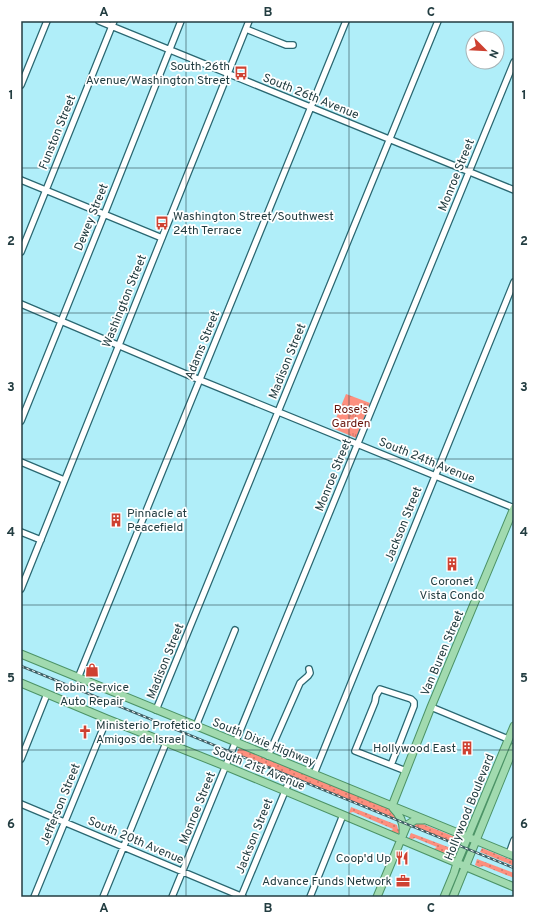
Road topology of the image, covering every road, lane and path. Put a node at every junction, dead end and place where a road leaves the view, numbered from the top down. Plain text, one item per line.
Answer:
1 (47, 21) edge
2 (100, 21) edge
3 (181, 21) edge
4 (249, 21) edge
5 (346, 21) edge
6 (438, 21) edge
7 (113, 23) edge
8 (246, 29) junction
9 (293, 45) dead end
10 (169, 49) junction
11 (514, 62) edge
12 (228, 74) junction
13 (21, 86) edge
14 (311, 108) junction
15 (390, 140) junction
16 (469, 172) junction
17 (21, 180) edge
18 (46, 190) junction
19 (514, 190) edge
20 (104, 215) junction
21 (162, 238) junction
22 (21, 252) edge
23 (514, 282) edge
24 (21, 304) edge
25 (61, 321) junction
26 (118, 346) junction
27 (200, 380) junction
28 (278, 412) junction
29 (21, 422) edge
30 (358, 444) junction
31 (21, 462) edge
32 (435, 475) junction
33 (64, 480) junction
34 (514, 508) edge
35 (21, 532) edge
36 (40, 540) junction
37 (21, 589) edge
38 (235, 630) dead end
39 (21, 654) edge
40 (309, 669) dead end
41 (78, 678) junction
42 (21, 683) edge
43 (47, 694) junction
44 (432, 707) junction
45 (156, 710) junction
46 (107, 720) junction
47 (196, 726) junction
48 (514, 726) edge
49 (508, 739) junction
50 (236, 742) junction
51 (166, 743) junction
52 (514, 747) edge
53 (268, 756) junction
54 (21, 759) edge
55 (390, 765) junction
56 (226, 766) junction
57 (406, 771) junction
58 (314, 774) junction
59 (286, 787) junction
60 (485, 797) junction
61 (493, 798) junction
62 (21, 804) edge
63 (392, 806) junction
64 (343, 815) junction
65 (427, 821) junction
66 (65, 822) junction
67 (402, 836) junction
68 (472, 839) junction
69 (514, 840) edge
70 (123, 847) junction
71 (511, 855) edge
72 (457, 863) junction
73 (466, 867) junction
74 (182, 872) junction
75 (514, 887) edge
76 (34, 897) edge
77 (103, 897) edge
78 (172, 897) edge
79 (242, 897) edge
80 (310, 897) edge
81 (377, 897) edge
82 (444, 897) edge
83 (453, 897) edge

1 - 13 street
2 - 7 street, South 26th Avenue
3 - 10 street, Dewey Street
4 - 8 street, Washington Street
5 - 14 street, Adams Street
6 - 15 street, Madison Street
7 - 10 street, South 26th Avenue
7 - 18 street, Funston Street
8 - 9 street
8 - 12 street, Washington Street
10 - 12 street, South 26th Avenue
10 - 20 street, Dewey Street
11 - 16 street, Monroe Street
12 - 14 street, South 26th Avenue
12 - 21 street, Washington Street
14 - 15 street, South 26th Avenue
14 - 27 street, Adams Street
15 - 16 street, South 26th Avenue
15 - 28 street, Madison Street
16 - 19 street, South 26th Avenue
16 - 30 street, Monroe Street
17 - 18 street
18 - 20 street
18 - 22 street, Funston Street
20 - 21 street
20 - 25 street, Dewey Street
21 - 26 street, Washington Street
23 - 32 street, Jackson Street
24 - 25 street, South 24th Avenue
25 - 26 street, South 24th Avenue
25 - 29 street, Dewey Street
26 - 27 street, South 24th Avenue
26 - 33 street, Washington Street
27 - 28 street, South 24th Avenue
27 - 41 street, Adams Street
28 - 30 street, South 24th Avenue
28 - 45 street, Madison Street
30 - 32 street, South 24th Avenue
30 - 50 street, Monroe Street
31 - 33 street
32 - 34 street, South 24th Avenue
32 - 58 street, Jackson Street
33 - 36 street, Washington Street
34 - 44 main road, Van Buren Street
35 - 36 street
36 - 37 street, Washington Street
38 - 47 street
39 - 41 main road, South Dixie Highway
40 - 53 street
41 - 45 main road, South Dixie Highway
42 - 43 main road, South 21st Avenue
43 - 46 main road, South 21st Avenue
43 - 54 street
44 - 49 street
44 - 57 main road, Van Buren Street
45 - 47 main road, South Dixie Highway
46 - 51 main road, South 21st Avenue
46 - 66 street, Jefferson Street
47 - 50 main road, South Dixie Highway
48 - 49 main road, Hollywood Boulevard
49 - 60 main road, Hollywood Boulevard
50 - 53 main road, South Dixie Highway
50 - 56 street, Monroe Street
51 - 56 main road, South 21st Avenue
51 - 70 street
52 - 61 main road, Hollywood Boulevard
53 - 58 main road, South Dixie Highway
55 - 55 street
55 - 57 street
56 - 59 main road, South 21st Avenue
56 - 74 street, Monroe Street
57 - 63 main road, Van Buren Street
58 - 63 main road, South Dixie Highway
59 - 64 main road, South 21st Avenue
59 - 79 street, Jackson Street
60 - 61 main road
60 - 68 main road, Hollywood Boulevard
61 - 68 main road, Hollywood Boulevard
62 - 66 street, South 20th Avenue
63 - 65 main road, South Dixie Highway
63 - 67 main road
64 - 67 main road, South 21st Avenue
64 - 80 street
65 - 67 main road
65 - 68 main road, South Dixie Highway
66 - 70 street, South 20th Avenue
66 - 76 street, Jefferson Street
67 - 72 main road, South 21st Avenue
67 - 81 main road
68 - 71 main road, South Dixie Highway
68 - 72 main road, Hollywood Boulevard
68 - 73 main road, Hollywood Boulevard
69 - 71 street
70 - 74 street, South 20th Avenue
70 - 77 street
72 - 73 main road, South 21st Avenue
72 - 82 main road, Hollywood Boulevard
73 - 75 main road, South 21st Avenue
73 - 83 main road, Hollywood Boulevard
74 - 78 street, Monroe Street
74 - 79 street, South 20th Avenue

